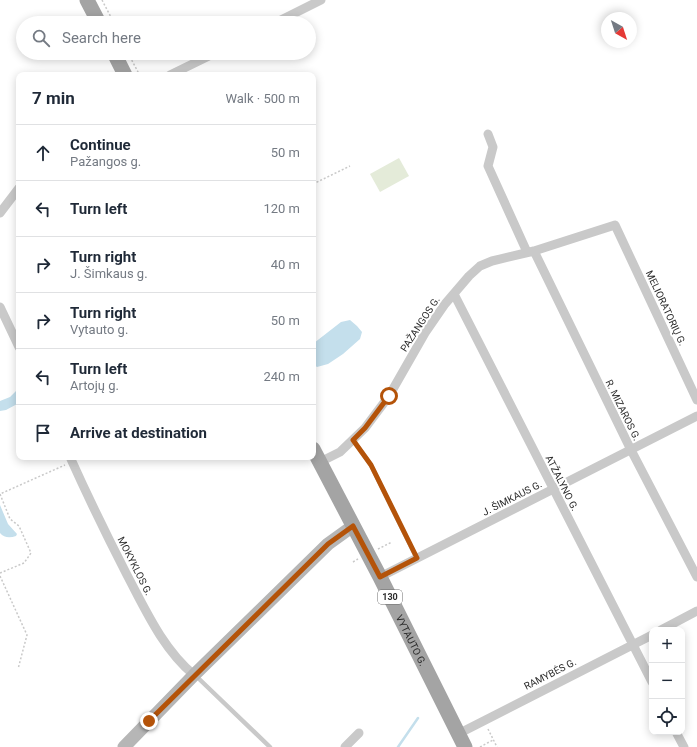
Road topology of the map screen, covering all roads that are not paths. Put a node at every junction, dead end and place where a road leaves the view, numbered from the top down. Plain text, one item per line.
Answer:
1 (87, 0) edge
2 (321, 0) edge
3 (95, 16) edge
4 (289, 16) edge
5 (118, 60) edge
6 (201, 60) edge
7 (124, 72) edge
8 (176, 72) edge
9 (488, 134) dead end
10 (16, 192) edge
11 (0, 213) edge
12 (615, 225) joint
13 (530, 252) junction
14 (454, 294) junction
15 (0, 307) edge
16 (16, 341) edge
17 (697, 400) edge
18 (697, 416) edge
19 (353, 440) junction
20 (631, 450) junction
21 (316, 455) edge
22 (71, 460) edge
23 (553, 490) junction
24 (353, 526) junction
25 (417, 558) junction
26 (380, 577) junction
27 (697, 577) edge
28 (697, 611) edge
29 (667, 627) edge
30 (649, 636) edge
31 (634, 644) junction
32 (194, 675) junction
33 (649, 676) edge
34 (359, 733) dead end
35 (678, 735) edge
36 (462, 740) edge
37 (124, 747) edge
38 (270, 747) edge
39 (345, 747) edge
40 (684, 747) edge

1 - 3 main road
2 - 4 street
5 - 7 main road
6 - 8 street
9 - 13 street, R. MIZAROS G.
10 - 11 street
12 - 13 street, PAŽANGOS G.
12 - 17 street, MELIORATORIŲ G.
13 - 14 street, PAŽANGOS G.
13 - 20 street, R. MIZAROS G.
14 - 19 street, PAŽANGOS G.
14 - 23 street, ATŽALYNO G.
15 - 16 street
18 - 20 street, J. ŠIMKAUS G.
19 - 21 street, PAŽANGOS G.
19 - 25 lane
20 - 23 street, J. ŠIMKAUS G.
20 - 27 street, R. MIZAROS G.
21 - 24 main road, VYTAUTO G. / 130
22 - 32 street, MOKYKLOS G.
23 - 25 street, J. ŠIMKAUS G.
23 - 31 street, ATŽALYNO G.
24 - 26 main road, VYTAUTO G. / 130
24 - 32 main road
25 - 26 street, J. ŠIMKAUS G.
26 - 36 main road, VYTAUTO G. / 130
28 - 29 street
30 - 31 street, RAMYBĖS G.
31 - 33 street, ATŽALYNO G.
31 - 36 street, RAMYBĖS G.
32 - 37 main road
32 - 38 lane
34 - 39 street
35 - 40 street

